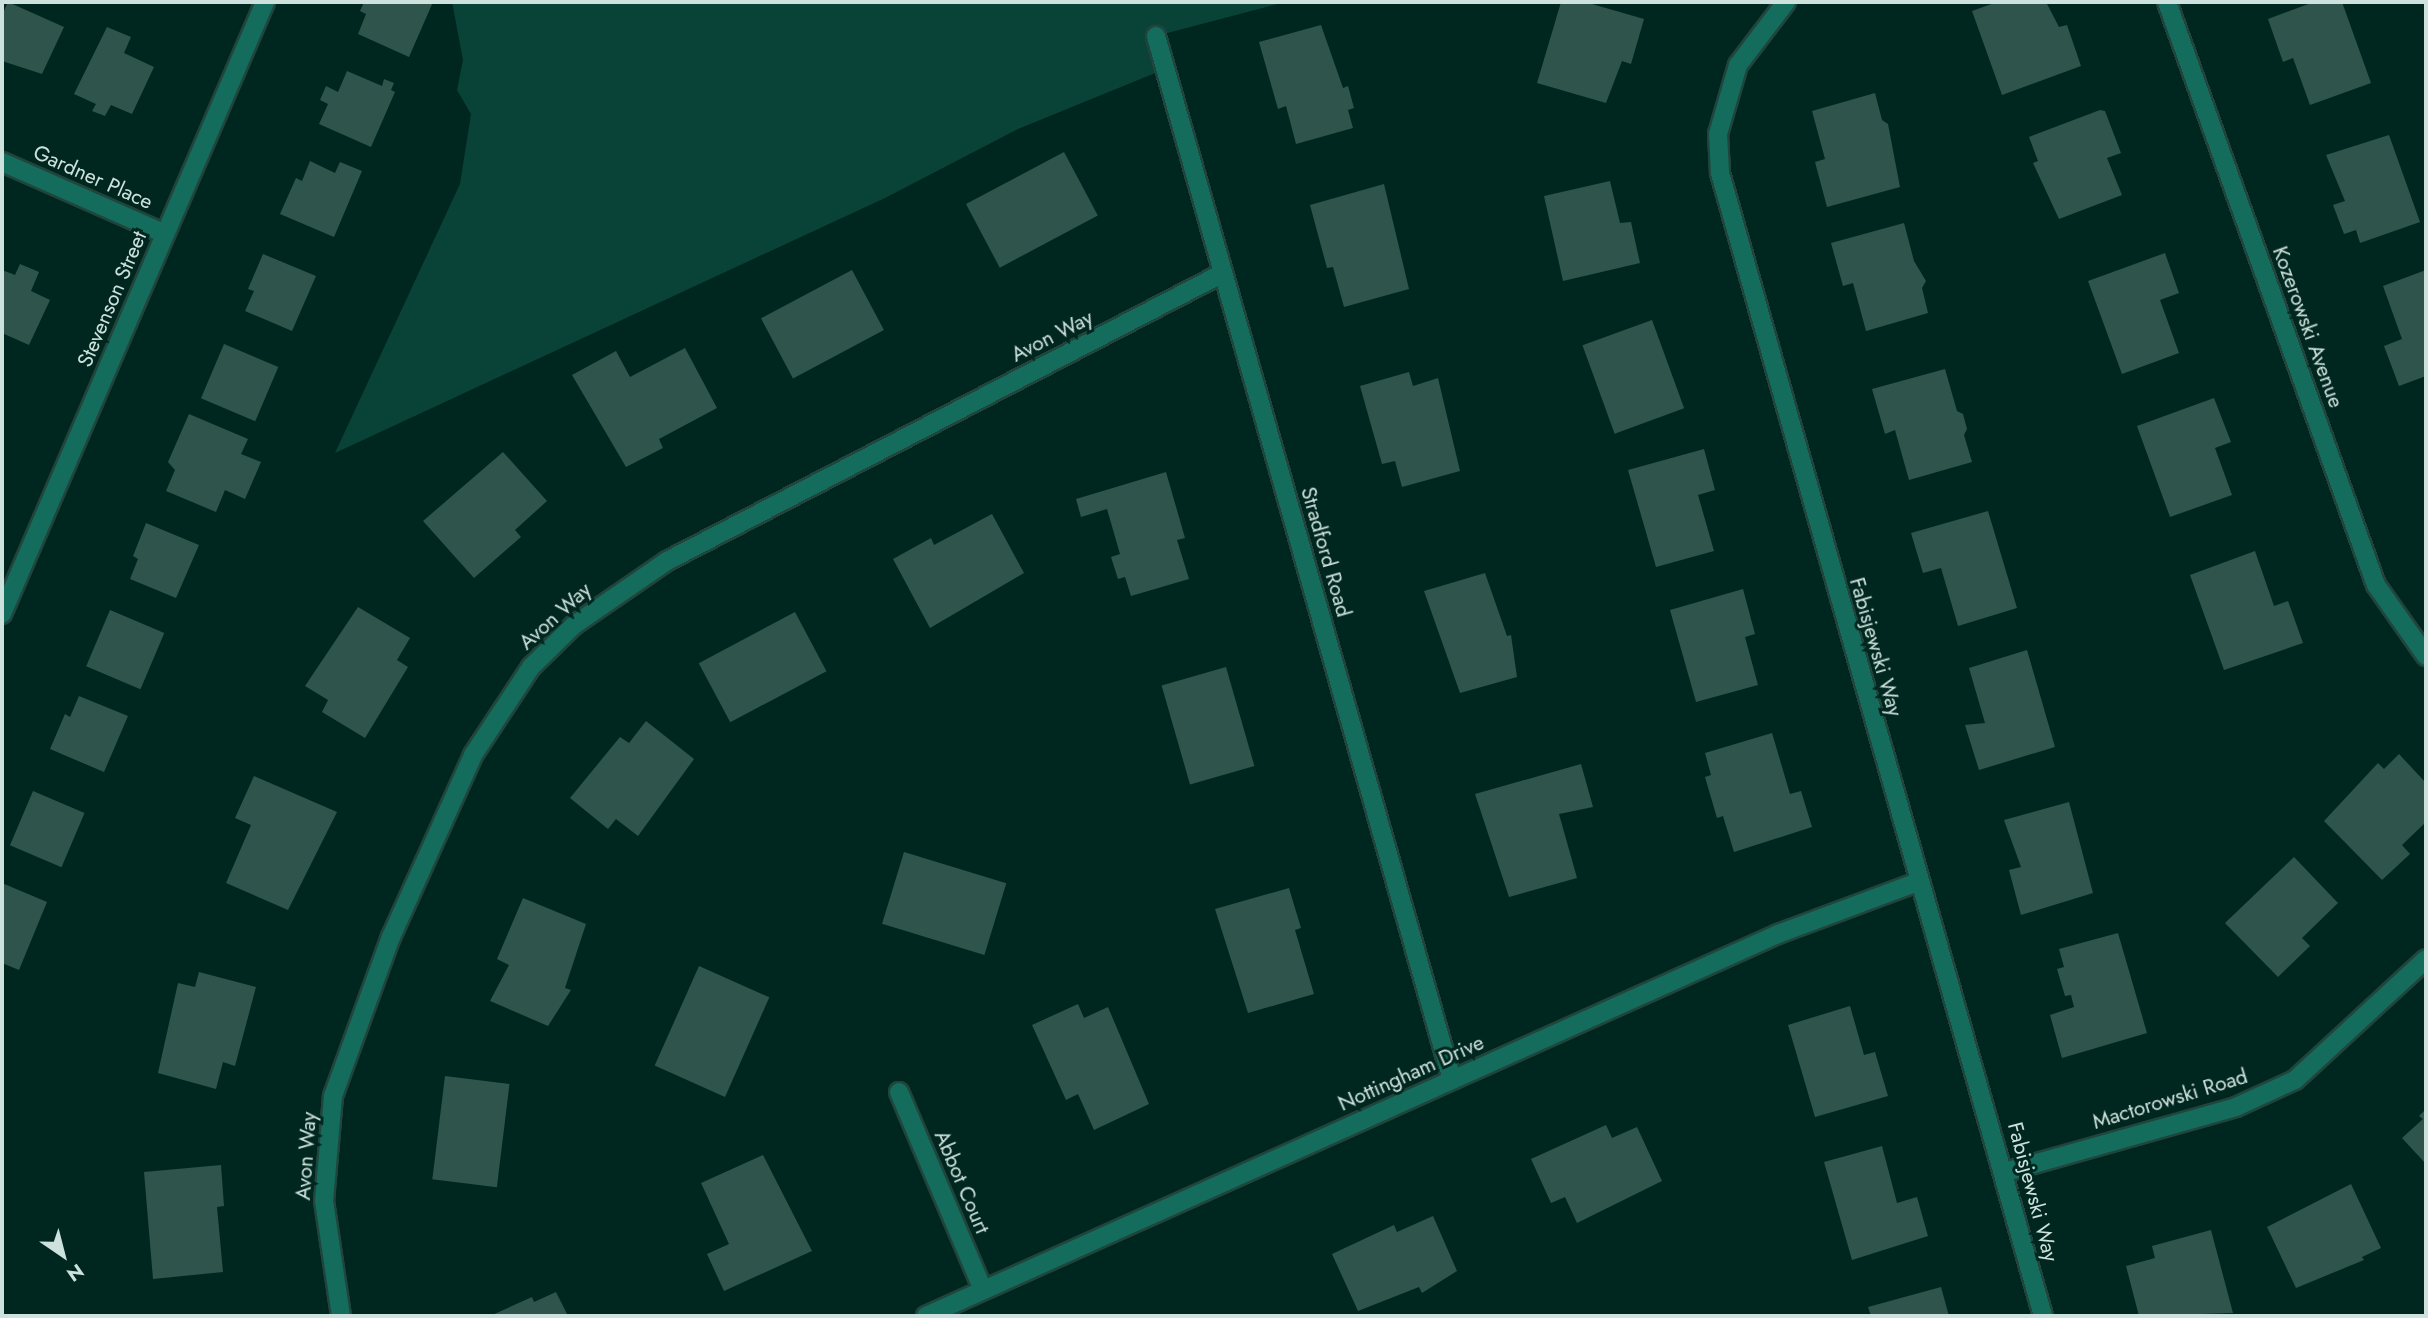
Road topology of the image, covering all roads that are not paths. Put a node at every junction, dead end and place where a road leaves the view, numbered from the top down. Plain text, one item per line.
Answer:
1 (265, 2) edge
2 (1786, 2) edge
3 (2167, 2) edge
4 (1156, 36) dead end
5 (2, 162) edge
6 (165, 234) junction
7 (1223, 272) junction
8 (2, 614) edge
9 (2426, 656) edge
10 (1918, 882) junction
11 (2426, 959) edge
12 (1452, 1080) junction
13 (899, 1092) dead end
14 (2005, 1172) junction
15 (983, 1290) junction
16 (341, 1316) edge
17 (926, 1316) edge
18 (2043, 1316) edge

1 - 6 street, Stevenson Street
2 - 10 street, Fabisjewski Way
3 - 9 street, Kozerowski Avenue
4 - 7 street, Stradford Road
5 - 6 street, Gardner Place
6 - 8 street, Stevenson Street
7 - 12 street, Stradford Road
7 - 16 street, Avon Way
10 - 12 street, Nottingham Drive
10 - 14 street, Fabisjewski Way
11 - 14 street, Mactorowski Road
12 - 15 street, Nottingham Drive
13 - 15 street, Abbot Court
14 - 18 street, Fabisjewski Way
15 - 17 street, Nottingham Drive

